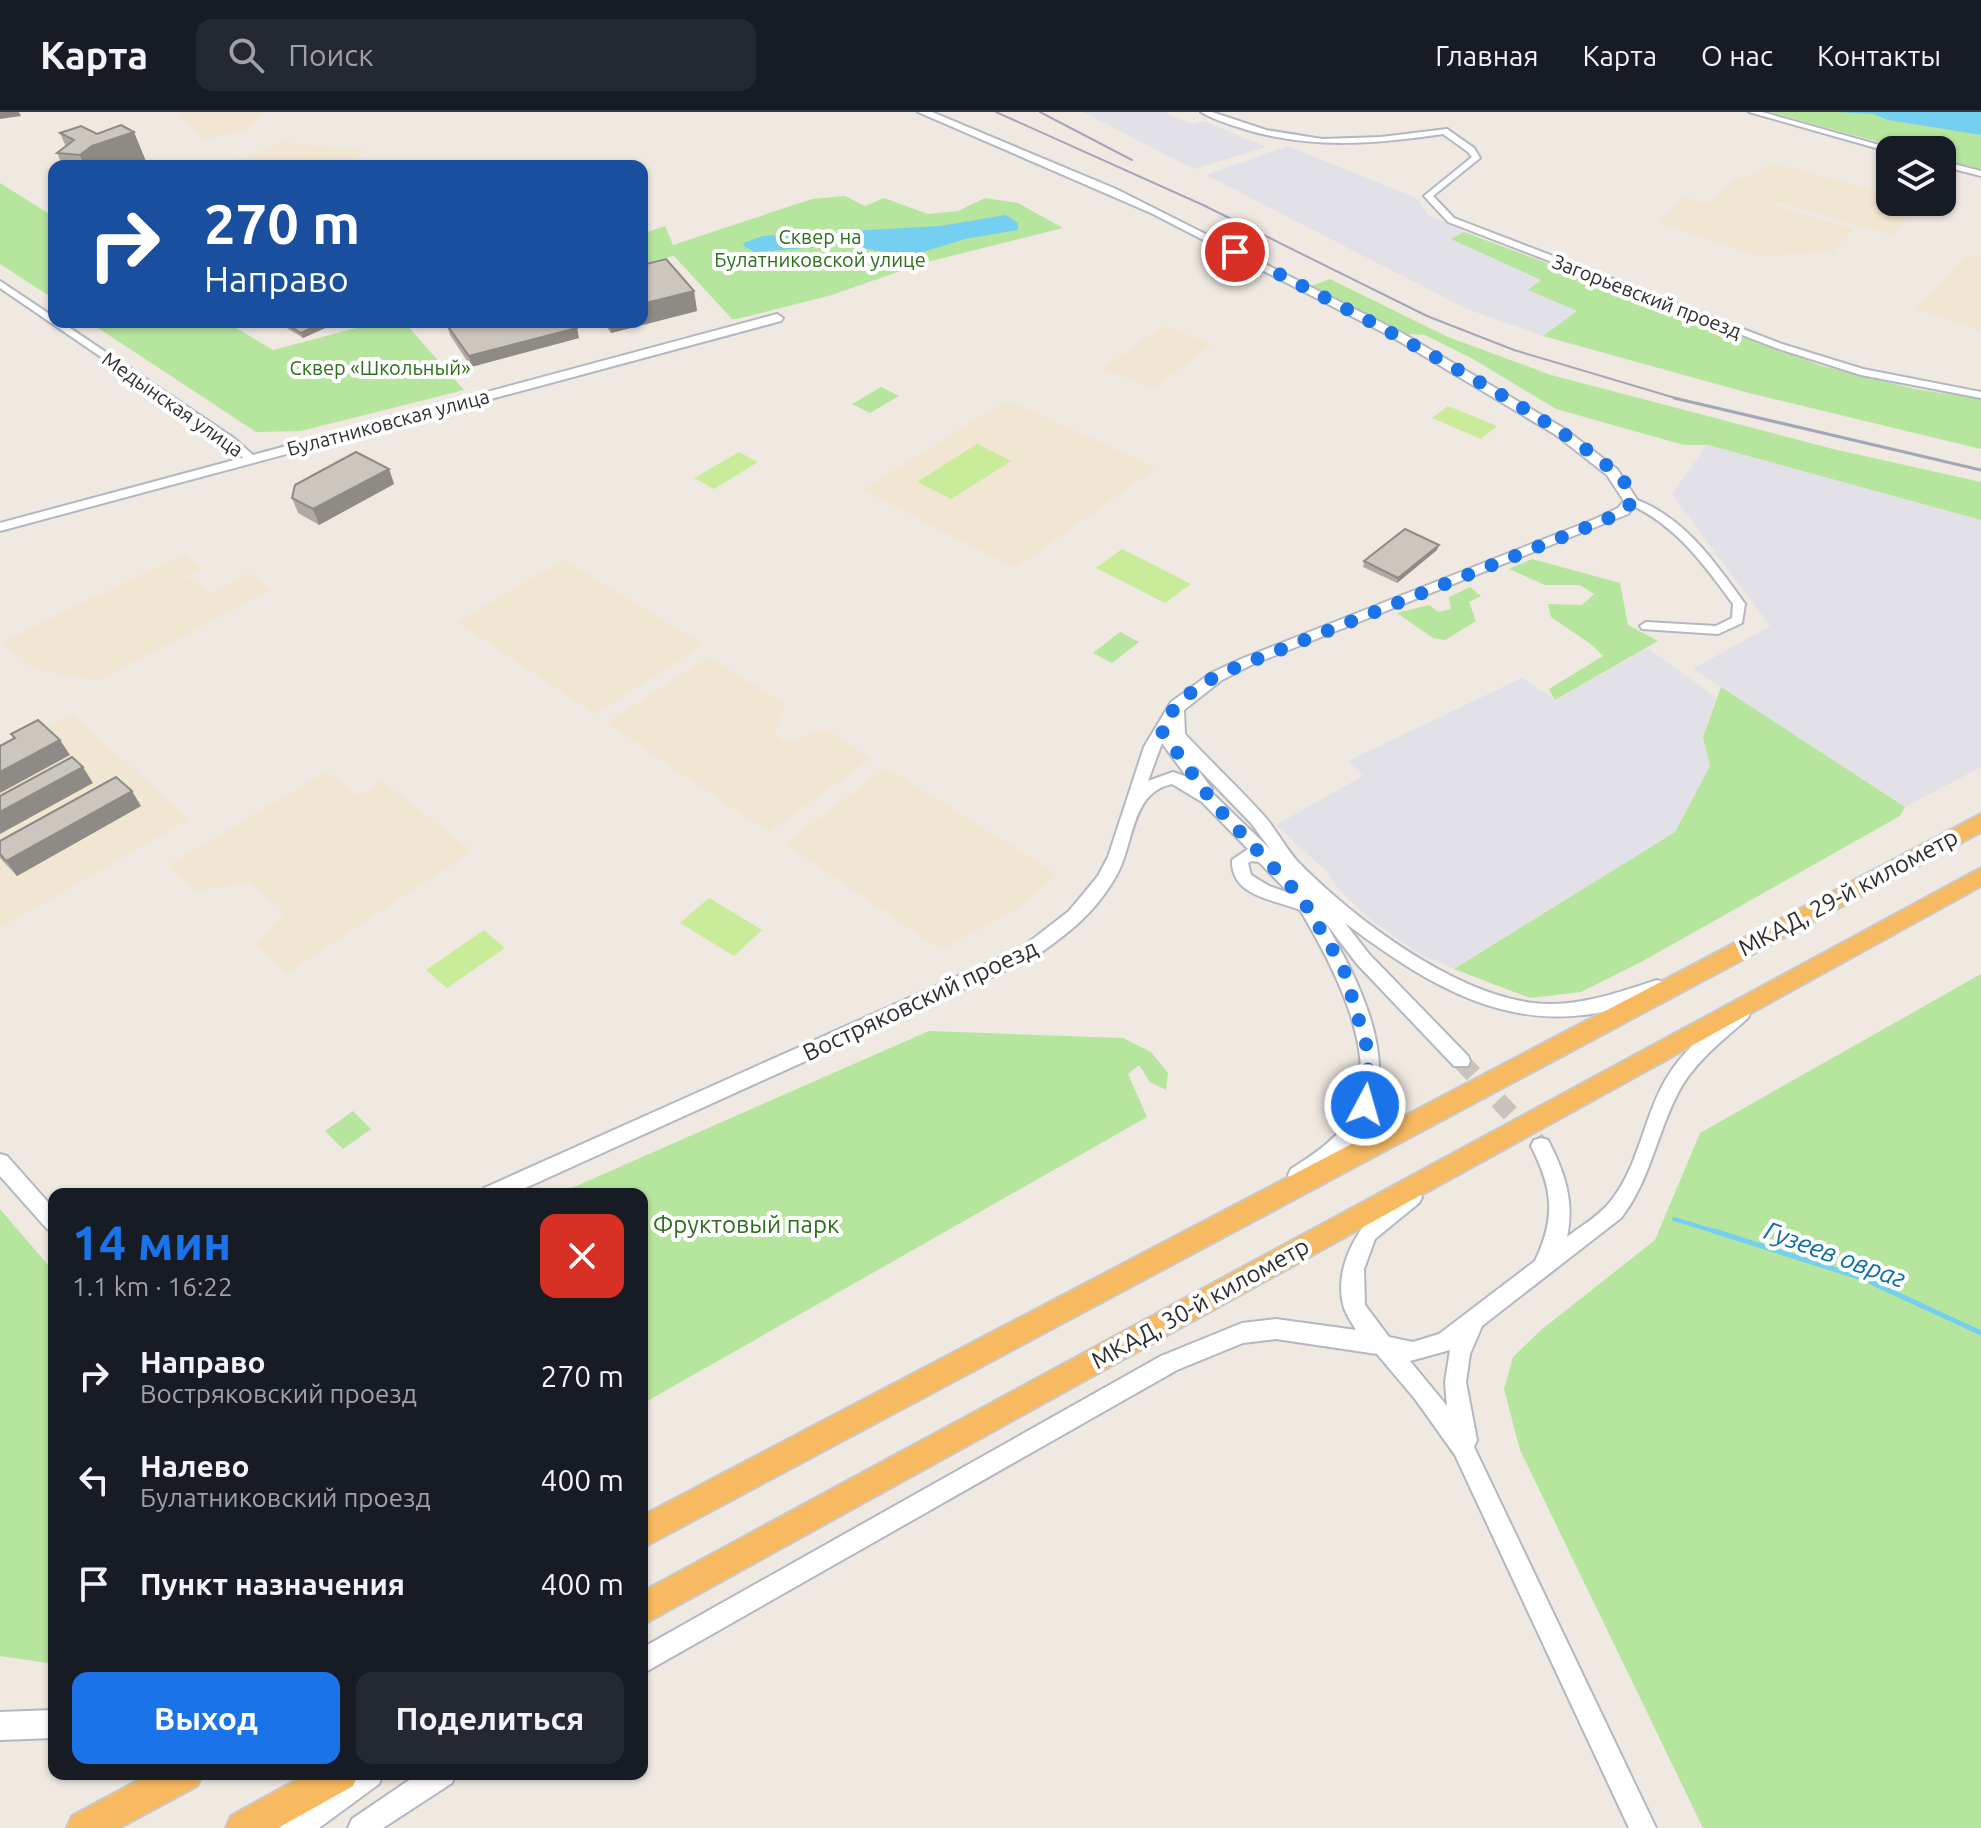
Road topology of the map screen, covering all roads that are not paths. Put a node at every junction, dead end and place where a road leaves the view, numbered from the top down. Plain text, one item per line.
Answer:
1 (923, 112) edge
2 (1205, 112) edge
3 (1753, 112) edge
4 (1876, 145) edge
5 (1956, 167) edge
6 (1981, 174) edge
7 (0, 284) edge
8 (48, 317) edge
9 (777, 318) dead end
10 (64, 328) edge
11 (1981, 395) edge
12 (251, 459) junction
13 (1627, 506) junction
14 (0, 527) edge
15 (1646, 626) dead end
16 (1176, 706) junction
17 (1161, 738) junction
18 (1198, 759) junction
19 (1132, 804) junction
20 (1214, 804) junction
21 (1981, 822) edge
22 (1262, 854) junction
23 (1284, 858) junction
24 (1300, 875) junction
25 (1981, 876) edge
26 (1304, 903) junction
27 (1351, 944) junction
28 (1715, 962) junction
29 (1758, 998) junction
30 (1461, 1061) tunnel mouth
31 (1501, 1138) junction
32 (1541, 1146) tunnel mouth
33 (0, 1162) edge
34 (504, 1188) edge
35 (48, 1216) edge
36 (1225, 1223) junction
37 (1525, 1282) junction
38 (1482, 1316) junction
39 (1383, 1346) junction
40 (1484, 1488) junction
41 (648, 1530) edge
42 (648, 1606) edge
43 (648, 1659) edge
44 (48, 1724) edge
45 (0, 1726) edge
46 (174, 1780) edge
47 (330, 1780) edge
48 (361, 1780) edge
49 (433, 1780) edge
50 (84, 1828) edge
51 (243, 1828) edge
52 (295, 1828) edge
53 (361, 1828) edge
54 (1643, 1828) edge

1 - 13 street
2 - 11 street, Загорьевский проезд
3 - 4 street
5 - 6 street
7 - 8 street, Медынская улица
9 - 12 street, Булатниковская улица
10 - 12 street, Медынская улица
12 - 14 street, Булатниковская улица
13 - 15 street
13 - 16 street, Востряковский проезд
16 - 17 street, Востряковский проезд
16 - 18 street
17 - 18 street
17 - 19 street, Востряковский проезд
17 - 20 street
18 - 23 street
19 - 20 street
19 - 34 street, Востряковский проезд
20 - 22 street
21 - 28 highway, МКАД, 29-й километр
22 - 23 street
22 - 26 street
22 - 26 street
23 - 24 street
24 - 27 street
24 - 28 street
25 - 29 highway, МКАД, 29-й километр
26 - 27 street
26 - 36 street
27 - 30 street
28 - 36 highway
29 - 31 highway, МКАД, 30-й километр
29 - 37 street
31 - 39 street
31 - 42 highway, МКАД, 30-й километр
32 - 37 street
33 - 35 street
36 - 41 highway
37 - 38 street
38 - 39 street
38 - 40 street
39 - 40 street
39 - 43 street
40 - 54 street
44 - 45 main road
46 - 50 highway
47 - 51 highway
48 - 52 main road
49 - 53 street

